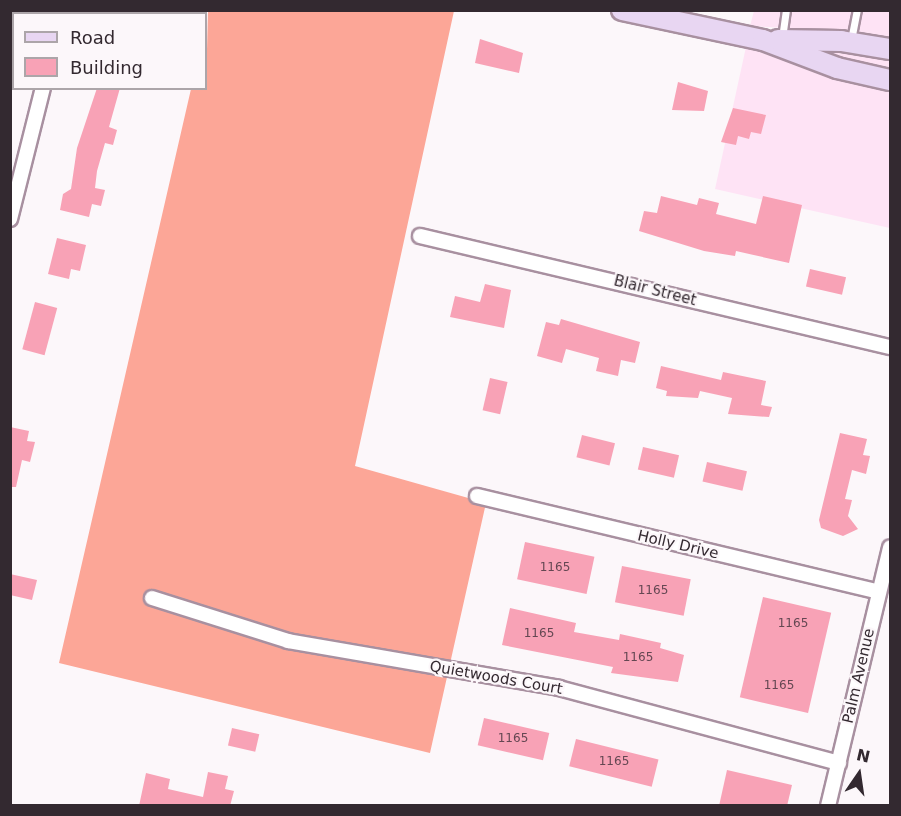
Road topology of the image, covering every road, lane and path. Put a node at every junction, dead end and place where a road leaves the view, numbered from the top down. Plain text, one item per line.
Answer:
1 (622, 10) edge
2 (786, 10) edge
3 (857, 10) edge
4 (772, 40) junction
5 (850, 42) junction
6 (891, 49) edge
7 (891, 81) edge
8 (42, 90) edge
9 (10, 219) edge
10 (420, 236) dead end
11 (891, 347) edge
12 (477, 496) dead end
13 (891, 547) edge
14 (879, 592) junction
15 (152, 598) dead end
16 (839, 763) junction
17 (828, 806) edge

1 - 4 main road
2 - 4 lane
3 - 5 lane
4 - 5 main road
4 - 7 main road
5 - 6 main road
8 - 9 street
10 - 11 street, Blair Street
12 - 14 street, Holly Drive
13 - 14 street, Palm Avenue
14 - 16 street, Palm Avenue
15 - 16 street, Quietwoods Court
16 - 17 street, Palm Avenue

